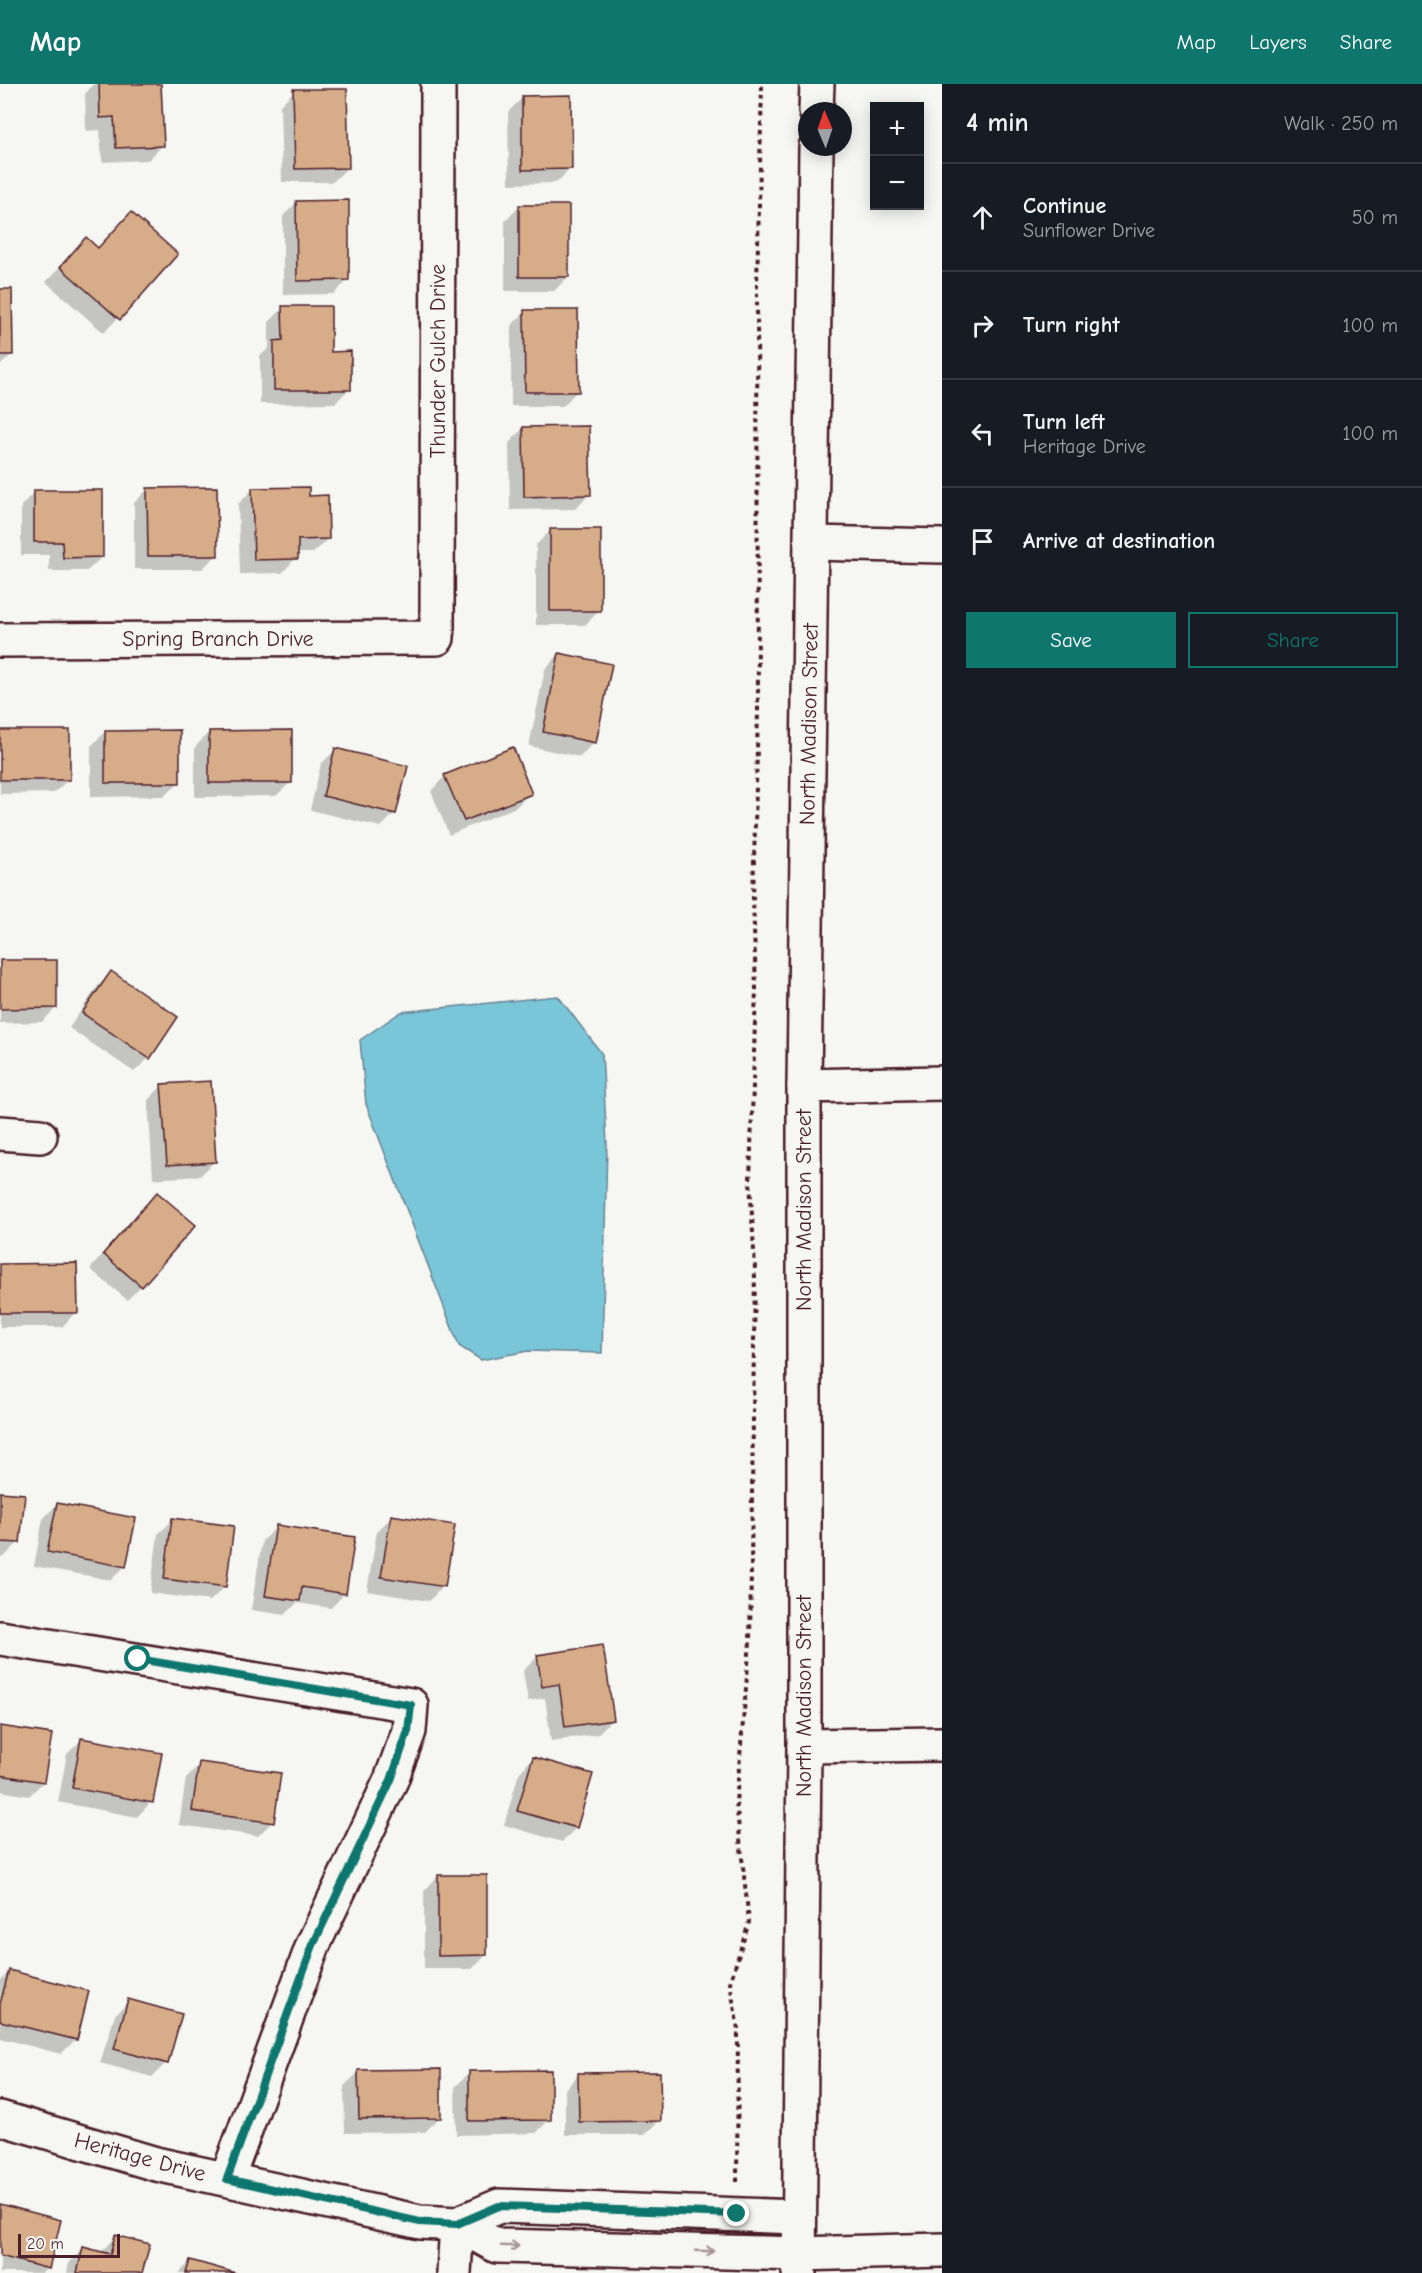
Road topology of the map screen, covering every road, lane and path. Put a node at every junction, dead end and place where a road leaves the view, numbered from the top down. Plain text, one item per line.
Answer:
1 (438, 84) edge
2 (762, 84) edge
3 (817, 84) edge
4 (816, 102) edge
5 (816, 156) edge
6 (811, 543) junction
7 (942, 546) edge
8 (436, 638) joint
9 (0, 640) edge
10 (942, 1083) edge
11 (804, 1086) junction
12 (0, 1133) edge
13 (40, 1136) dead end
14 (0, 1638) edge
15 (942, 1744) edge
16 (804, 1746) junction
17 (0, 2118) edge
18 (227, 2179) junction
19 (737, 2214) junction
20 (799, 2217) junction
21 (457, 2224) junction
22 (942, 2250) edge
23 (799, 2263) edge
24 (454, 2273) edge

1 - 8 street, Thunder Gulch Drive
2 - 19 path
3 - 4 street
5 - 6 street, North Madison Street
6 - 7 street
6 - 11 street, North Madison Street
8 - 9 street, Spring Branch Drive
10 - 11 street
11 - 16 street, North Madison Street
12 - 13 street
14 - 18 street
15 - 16 street
16 - 20 street, North Madison Street
17 - 18 street, Heritage Drive
18 - 21 street, Heritage Drive
19 - 20 street, Heritage Drive
19 - 21 street, Heritage Drive
20 - 23 street, North Madison Street
21 -> 23 street, Heritage Drive
21 - 24 street
22 - 23 street, Heritage Drive

